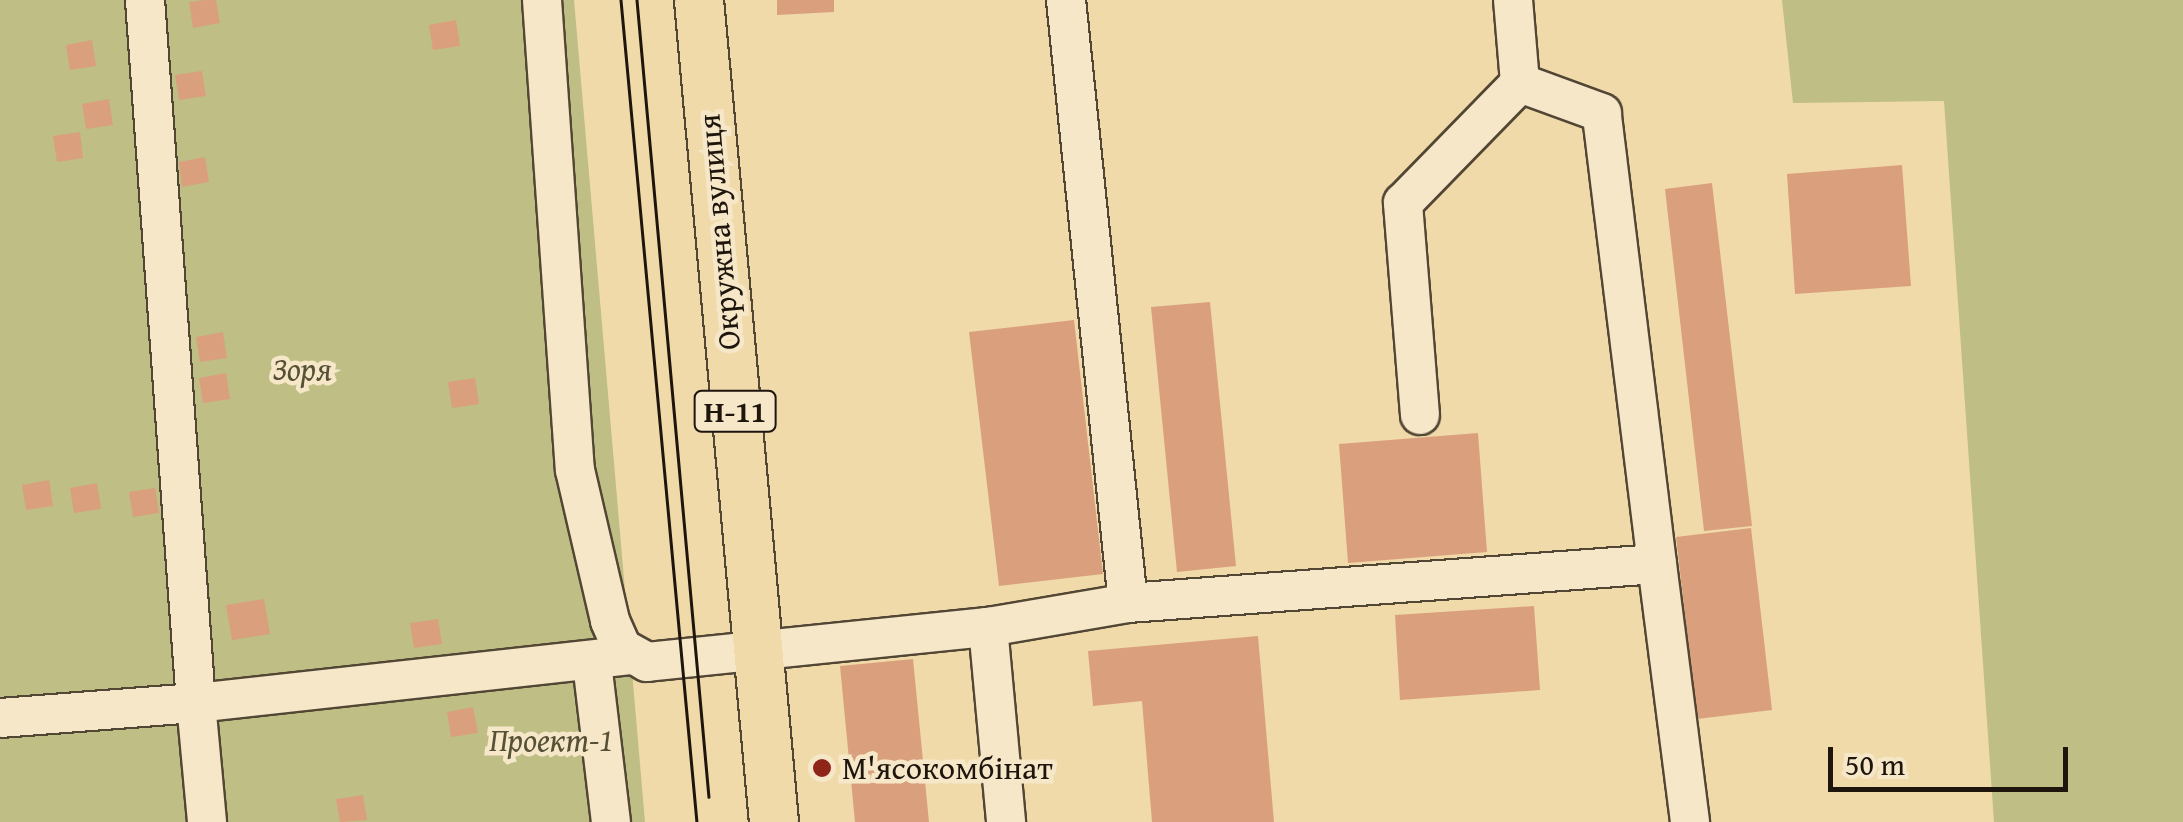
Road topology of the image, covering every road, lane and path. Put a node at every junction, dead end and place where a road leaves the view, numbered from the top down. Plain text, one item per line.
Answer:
1 (145, 0) edge
2 (542, 0) edge
3 (699, 0) edge
4 (1066, 0) edge
5 (1513, 0) edge
6 (1520, 83) junction
7 (1420, 415) dead end
8 (1658, 564) junction
9 (1128, 603) junction
10 (988, 627) junction
11 (756, 653) junction
12 (610, 659) junction
13 (196, 703) junction
14 (0, 718) edge
15 (207, 822) edge
16 (610, 822) edge
17 (774, 822) edge
18 (1006, 822) edge
19 (1690, 822) edge

1 - 13 street
2 - 12 street
3 - 11 main road, Окружна вулиця / Н-11
4 - 9 street
5 - 6 street
6 - 7 street
6 - 8 street
8 - 9 street
8 - 19 street
9 - 10 street
10 - 11 street
10 - 18 street
11 - 12 street
11 - 17 main road, Окружна вулиця / Н-11
12 - 13 street
12 - 16 street
13 - 14 street
13 - 15 street

